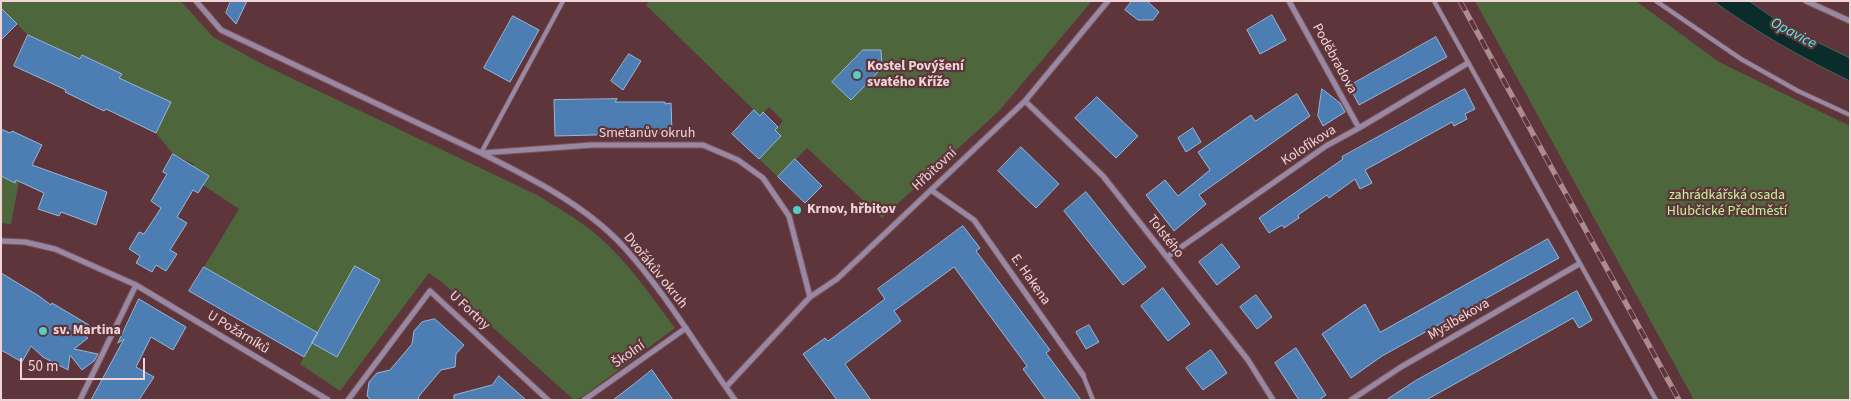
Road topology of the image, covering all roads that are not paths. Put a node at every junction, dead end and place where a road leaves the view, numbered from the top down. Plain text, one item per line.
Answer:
1 (196, 1) edge
2 (563, 1) edge
3 (1108, 1) edge
4 (1289, 1) edge
5 (1434, 1) edge
6 (1656, 1) edge
7 (1806, 1) edge
8 (1850, 21) edge
9 (1468, 62) junction
10 (1025, 101) junction
11 (1850, 115) edge
12 (1359, 128) junction
13 (481, 153) junction
14 (931, 190) junction
15 (1, 241) edge
16 (1167, 257) junction
17 (1579, 264) junction
18 (136, 285) junction
19 (810, 297) junction
20 (686, 328) junction
21 (1083, 376) joint
22 (726, 387) junction
23 (80, 400) edge
24 (328, 400) edge
25 (348, 400) edge
26 (548, 400) edge
27 (584, 400) edge
28 (735, 400) edge
29 (1093, 400) edge
30 (1273, 400) edge
31 (1351, 400) edge
32 (1656, 400) edge

1 - 13 street, Smetanův okruh
2 - 13 lane
3 - 10 street, Hřbitovní
4 - 12 street, Poděbradova
5 - 9 lane
6 - 11 lane
7 - 8 street
9 - 12 street, Kolofíkova
9 - 17 lane
10 - 14 street, Hřbitovní
10 - 16 street, Tolstého
12 - 16 street, Kolofíkova
13 - 19 street, Smetanův okruh
13 - 20 street, Dvořákův okruh
14 - 19 street, Hřbitovní
14 - 21 street, E. Hakena
15 - 18 street, U Požárníků
16 - 30 street, Tolstého
17 - 31 street, Myslbekova
17 - 32 lane
18 - 23 street
18 - 24 street, U Požárníků
19 - 22 street, Hřbitovní
20 - 22 street, Dvořákův okruh
20 - 27 street, Školní
21 - 29 lane, E. Hakena
22 - 28 street, Dvořákův okruh
25 - 26 street, U Fortny

